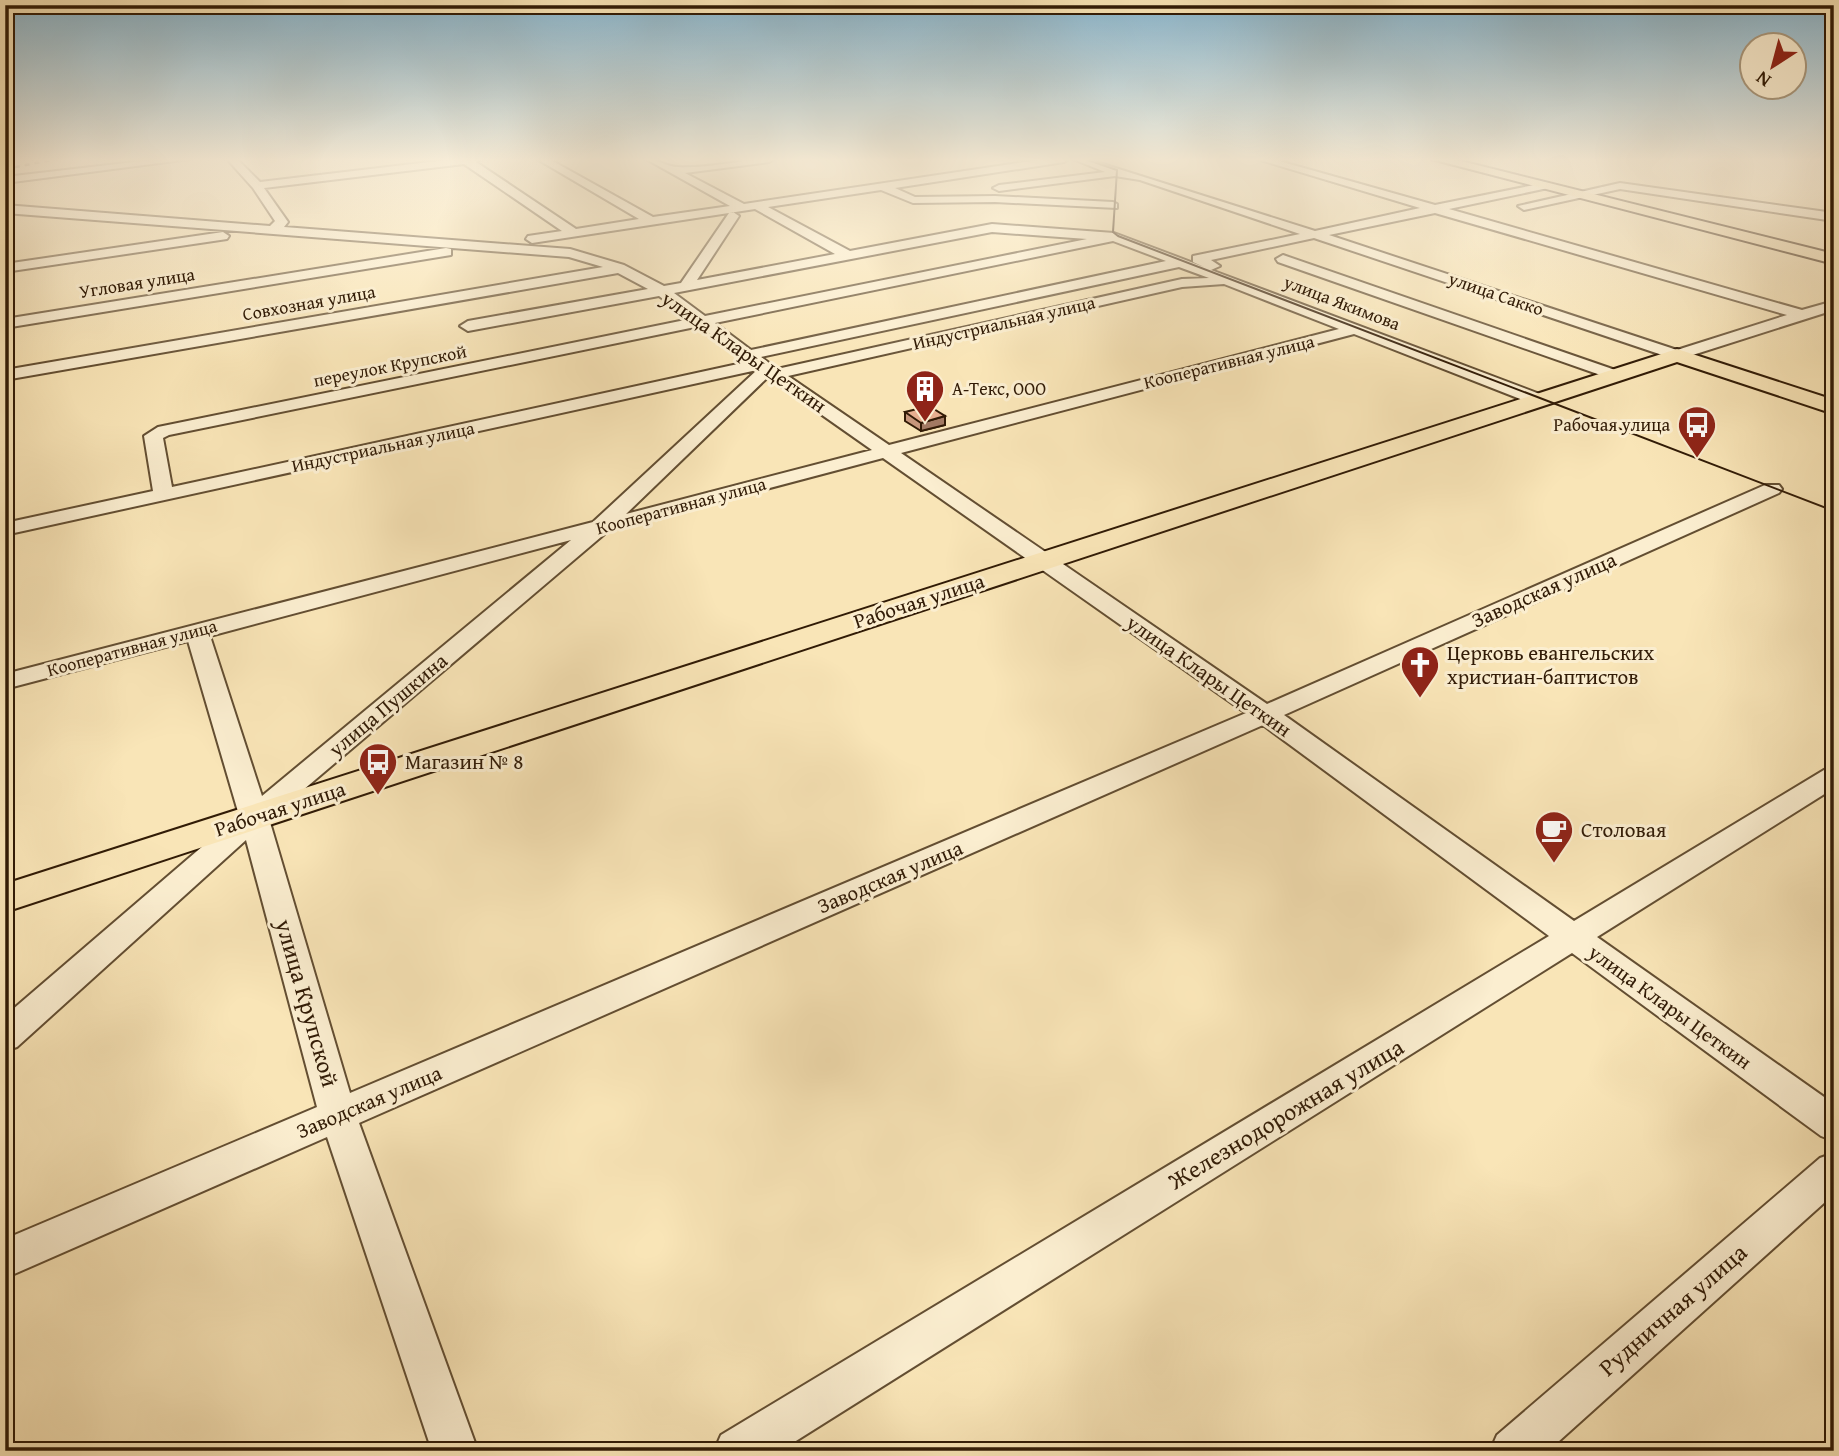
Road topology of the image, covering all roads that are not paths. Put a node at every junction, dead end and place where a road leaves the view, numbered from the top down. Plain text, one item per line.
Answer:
1 (245, 227) edge
2 (275, 227) edge
3 (565, 227) edge
4 (613, 227) edge
5 (727, 227) edge
6 (796, 227) edge
7 (985, 227) edge
8 (1110, 227) edge
9 (1296, 227) edge
10 (1353, 227) edge
11 (1497, 227) edge
12 (1707, 227) edge
13 (992, 228) junction
14 (272, 229) junction
15 (574, 233) junction
16 (1318, 234) junction
17 (1114, 237) junction
18 (1377, 240) dead end
19 (486, 246) junction
20 (1351, 246) junction
21 (847, 255) junction
22 (1834, 259) edge
23 (1182, 262) junction
24 (5, 268) edge
25 (619, 268) junction
26 (1229, 275) junction
27 (686, 286) junction
28 (661, 291) junction
29 (1834, 305) edge
30 (1802, 315) junction
31 (696, 321) junction
32 (1823, 321) dead end
33 (5, 324) edge
34 (468, 327) dead end
35 (1356, 329) junction
36 (1677, 355) junction
37 (763, 366) junction
38 (5, 375) edge
39 (1615, 375) junction
40 (1539, 400) junction
41 (1834, 407) edge
42 (883, 450) junction
43 (1772, 489) dead end
44 (164, 495) junction
45 (599, 528) junction
46 (5, 529) edge
47 (1044, 561) junction
48 (197, 631) junction
49 (5, 682) edge
50 (1265, 714) junction
51 (1834, 776) edge
52 (254, 817) junction
53 (5, 898) edge
54 (1575, 938) junction
55 (5, 1037) edge
56 (338, 1115) junction
57 (1834, 1125) edge
58 (1834, 1170) edge
59 (5, 1259) edge
60 (455, 1451) edge
61 (737, 1451) edge
62 (1513, 1451) edge

1 - 14 street
2 - 14 street
3 - 15 street
4 - 15 street, Угловая улица
5 - 27 street
6 - 21 street
7 - 13 street
8 - 17 street
9 - 16 street, улица Сакко
10 - 16 street
11 - 30 street
12 - 22 main road
13 - 17 street
13 - 21 street
14 - 19 street
14 - 24 street
15 - 19 street, Угловая улица
16 - 20 street, улица Сакко
16 - 26 street
17 - 23 street, улица Якимова
17 - 31 street
18 - 20 street
19 - 25 street, улица Клары Цеткин
19 - 33 street, Угловая улица
20 - 36 street, улица Сакко
20 - 39 street
21 - 27 street
23 - 26 street, улица Якимова
23 - 37 street, Индустриальная улица
25 - 28 street, улица Клары Цеткин
25 - 38 street, Совхозная улица
26 - 35 street, улица Якимова
26 - 37 street, Индустриальная улица
27 - 28 street
28 - 31 street, улица Клары Цеткин
28 - 34 street
29 - 30 street, Рабочая улица
30 - 32 street
30 - 36 street, Рабочая улица
31 - 37 street, улица Клары Цеткин
31 - 44 street, переулок Крупской
35 - 40 street, улица Якимова
35 - 42 street, Кооперативная улица
36 - 39 main road, Рабочая улица
36 - 41 main road, улица Сакко
37 - 42 street, улица Клары Цеткин
37 - 44 street, Индустриальная улица
37 - 45 street, улица Пушкина
39 - 40 main road, Рабочая улица
40 - 47 main road, Рабочая улица
42 - 45 street, Кооперативная улица
42 - 47 street, улица Клары Цеткин
43 - 50 street, Заводская улица
44 - 46 street, Индустриальная улица
45 - 48 street, Кооперативная улица
45 - 52 street, улица Пушкина
47 - 50 street, улица Клары Цеткин
47 - 52 main road, Рабочая улица
48 - 49 street, Кооперативная улица
48 - 52 street, улица Крупской
50 - 54 street, улица Клары Цеткин
50 - 56 street, Заводская улица
51 - 54 street, Железнодорожная улица
52 - 53 main road, Рабочая улица
52 - 55 street, улица Пушкина
52 - 56 street, улица Крупской
54 - 57 street, улица Клары Цеткин
54 - 61 street, Железнодорожная улица
56 - 59 street, Заводская улица
56 - 60 street, улица Крупской
58 - 62 street, Рудничная улица

